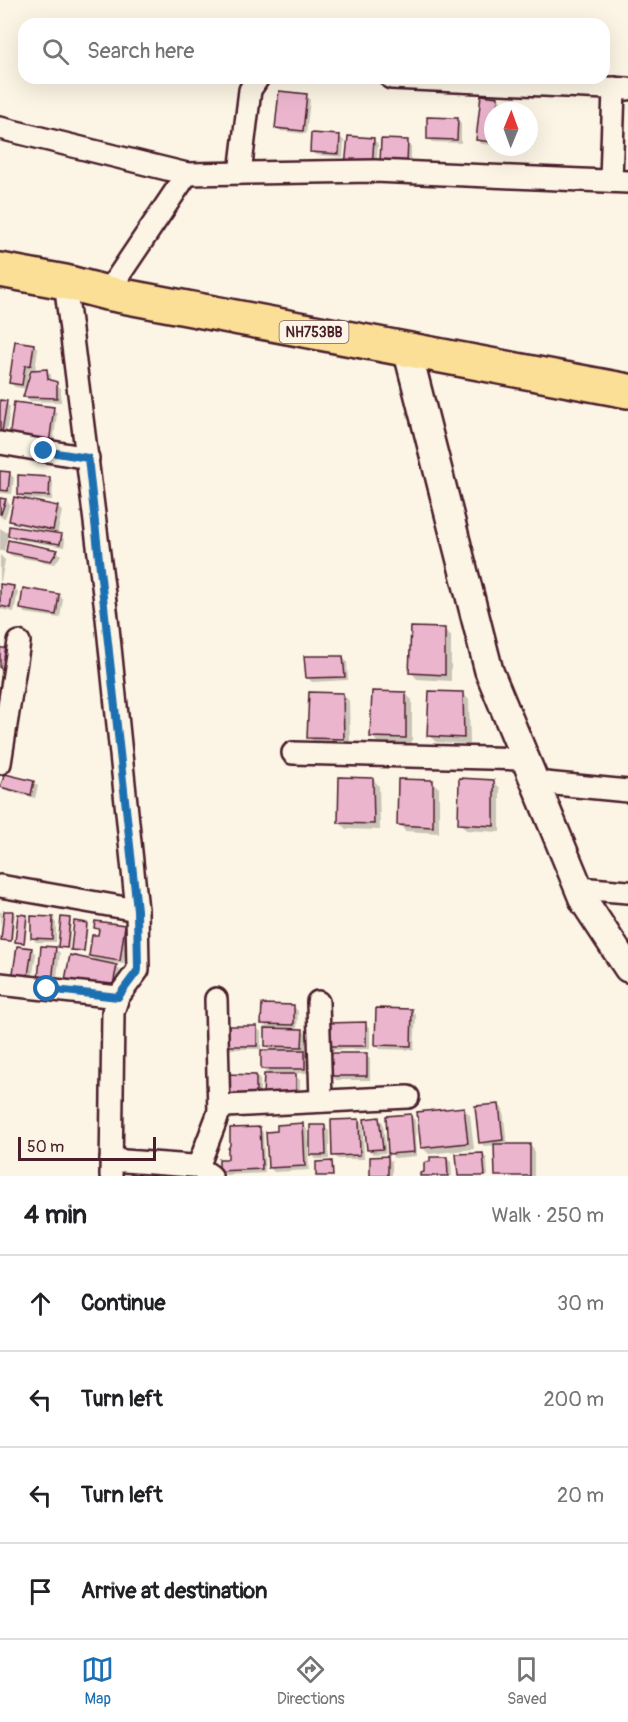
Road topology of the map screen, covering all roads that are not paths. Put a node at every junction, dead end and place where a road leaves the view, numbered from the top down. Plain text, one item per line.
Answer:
1 (254, 84) edge
2 (529, 84) edge
3 (621, 88) edge
4 (0, 128) edge
5 (240, 173) junction
6 (187, 174) junction
7 (619, 182) edge
8 (0, 270) edge
9 (65, 282) junction
10 (107, 293) junction
11 (407, 349) junction
12 (628, 391) edge
13 (0, 443) edge
14 (88, 458) junction
15 (19, 642) dead end
16 (293, 753) dead end
17 (0, 759) edge
18 (530, 771) junction
19 (628, 791) edge
20 (0, 886) edge
21 (578, 888) junction
22 (628, 892) edge
23 (137, 910) junction
24 (628, 968) edge
25 (0, 984) edge
26 (118, 997) junction
27 (216, 999) dead end
28 (318, 1002) dead end
29 (408, 1097) dead end
30 (321, 1101) junction
31 (219, 1112) junction
32 (111, 1168) edge
33 (199, 1171) edge

1 - 5 street
2 - 3 street
3 - 7 street
4 - 6 street
5 - 6 street
5 - 7 street
6 - 10 street
8 - 9 highway, NH753BB
9 - 10 highway, NH753BB
9 - 14 street
10 - 11 highway, NH753BB
11 - 12 highway, NH753BB
11 - 18 street
13 - 14 street
14 - 23 street
15 - 17 street
16 - 18 street
18 - 19 street
18 - 21 street
20 - 23 street
21 - 22 street
21 - 24 street
23 - 26 street
25 - 26 street
26 - 32 street
27 - 31 street
28 - 30 street
29 - 30 street
30 - 31 street
31 - 33 street
32 - 33 street

